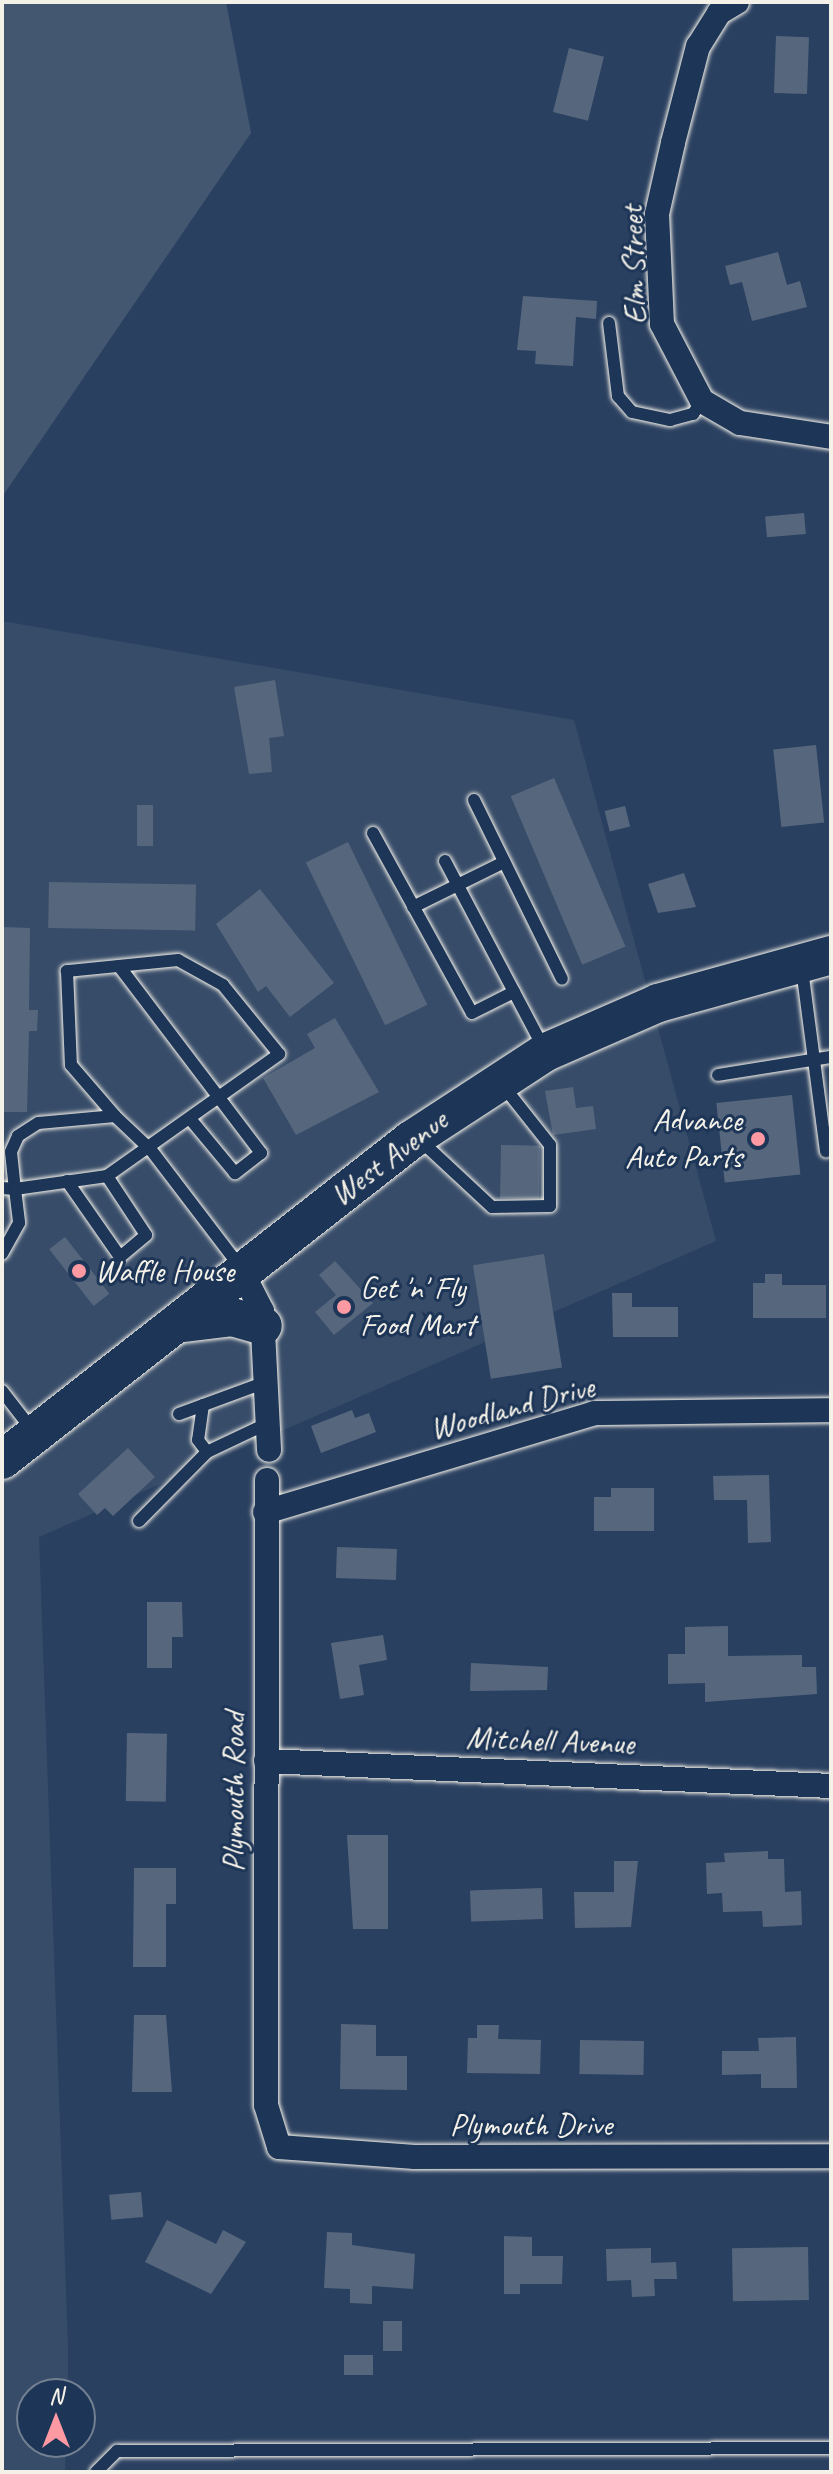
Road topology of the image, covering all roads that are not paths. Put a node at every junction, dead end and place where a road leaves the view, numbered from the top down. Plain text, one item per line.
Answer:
1 (737, 2) edge
2 (609, 323) dead end
3 (702, 401) junction
4 (831, 437) edge
5 (474, 800) dead end
6 (373, 833) dead end
7 (445, 861) dead end
8 (504, 862) junction
9 (458, 886) junction
10 (413, 907) junction
11 (816, 958) edge
12 (119, 966) junction
13 (562, 979) dead end
14 (514, 992) junction
15 (546, 1052) junction
16 (831, 1057) edge
17 (814, 1059) junction
18 (718, 1075) dead end
19 (500, 1080) junction
20 (219, 1099) junction
21 (115, 1116) junction
22 (191, 1120) junction
23 (416, 1136) junction
24 (151, 1150) junction
25 (826, 1151) dead end
26 (107, 1176) junction
27 (67, 1181) junction
28 (9, 1188) edge
29 (2, 1254) edge
30 (241, 1270) junction
31 (173, 1324) junction
32 (263, 1326) junction
33 (266, 1382) junction
34 (2, 1391) edge
35 (203, 1405) junction
36 (831, 1410) edge
37 (179, 1414) dead end
38 (268, 1423) junction
39 (35, 1433) junction
40 (269, 1450) dead end
41 (207, 1452) junction
42 (2, 1460) edge
43 (267, 1480) dead end
44 (265, 1512) junction
45 (139, 1521) dead end
46 (266, 1761) junction
47 (831, 1786) edge
48 (266, 2105) joint
49 (831, 2156) edge
50 (831, 2448) edge
51 (96, 2472) edge

1 - 3 street, Elm Street
2 - 3 lane
3 - 4 street
5 - 8 lane
6 - 10 lane
7 - 9 lane
8 - 9 lane
8 - 13 lane
9 - 10 lane
9 - 14 lane
10 - 14 lane
11 - 15 main road, West Avenue
11 - 17 lane
12 - 20 lane
12 - 20 lane
12 - 21 lane
14 - 15 lane
15 - 19 main road, West Avenue
16 - 17 lane
17 - 18 lane
17 - 25 lane
19 - 23 main road, West Avenue
19 - 23 lane
20 - 22 lane
20 - 22 lane
21 - 24 lane
21 - 28 lane
22 - 24 lane
23 - 30 main road, West Avenue
24 - 26 lane
24 - 30 lane
26 - 27 lane
26 - 27 lane
27 - 28 lane
28 - 29 lane
30 - 31 main road, West Avenue
30 - 32 street
31 - 32 main road
31 - 39 main road, West Avenue
32 - 33 street
33 - 35 lane
33 - 38 street
34 - 39 lane
35 - 37 lane
35 - 41 lane
36 - 44 street, Woodland Drive
38 - 40 street
38 - 41 lane
39 - 42 main road, West Avenue
41 - 45 lane
43 - 44 street, Plymouth Road
44 - 46 street, Plymouth Road
46 - 47 street, Mitchell Avenue
46 - 48 street, Plymouth Road
48 - 49 street, Plymouth Drive
50 - 51 lane

